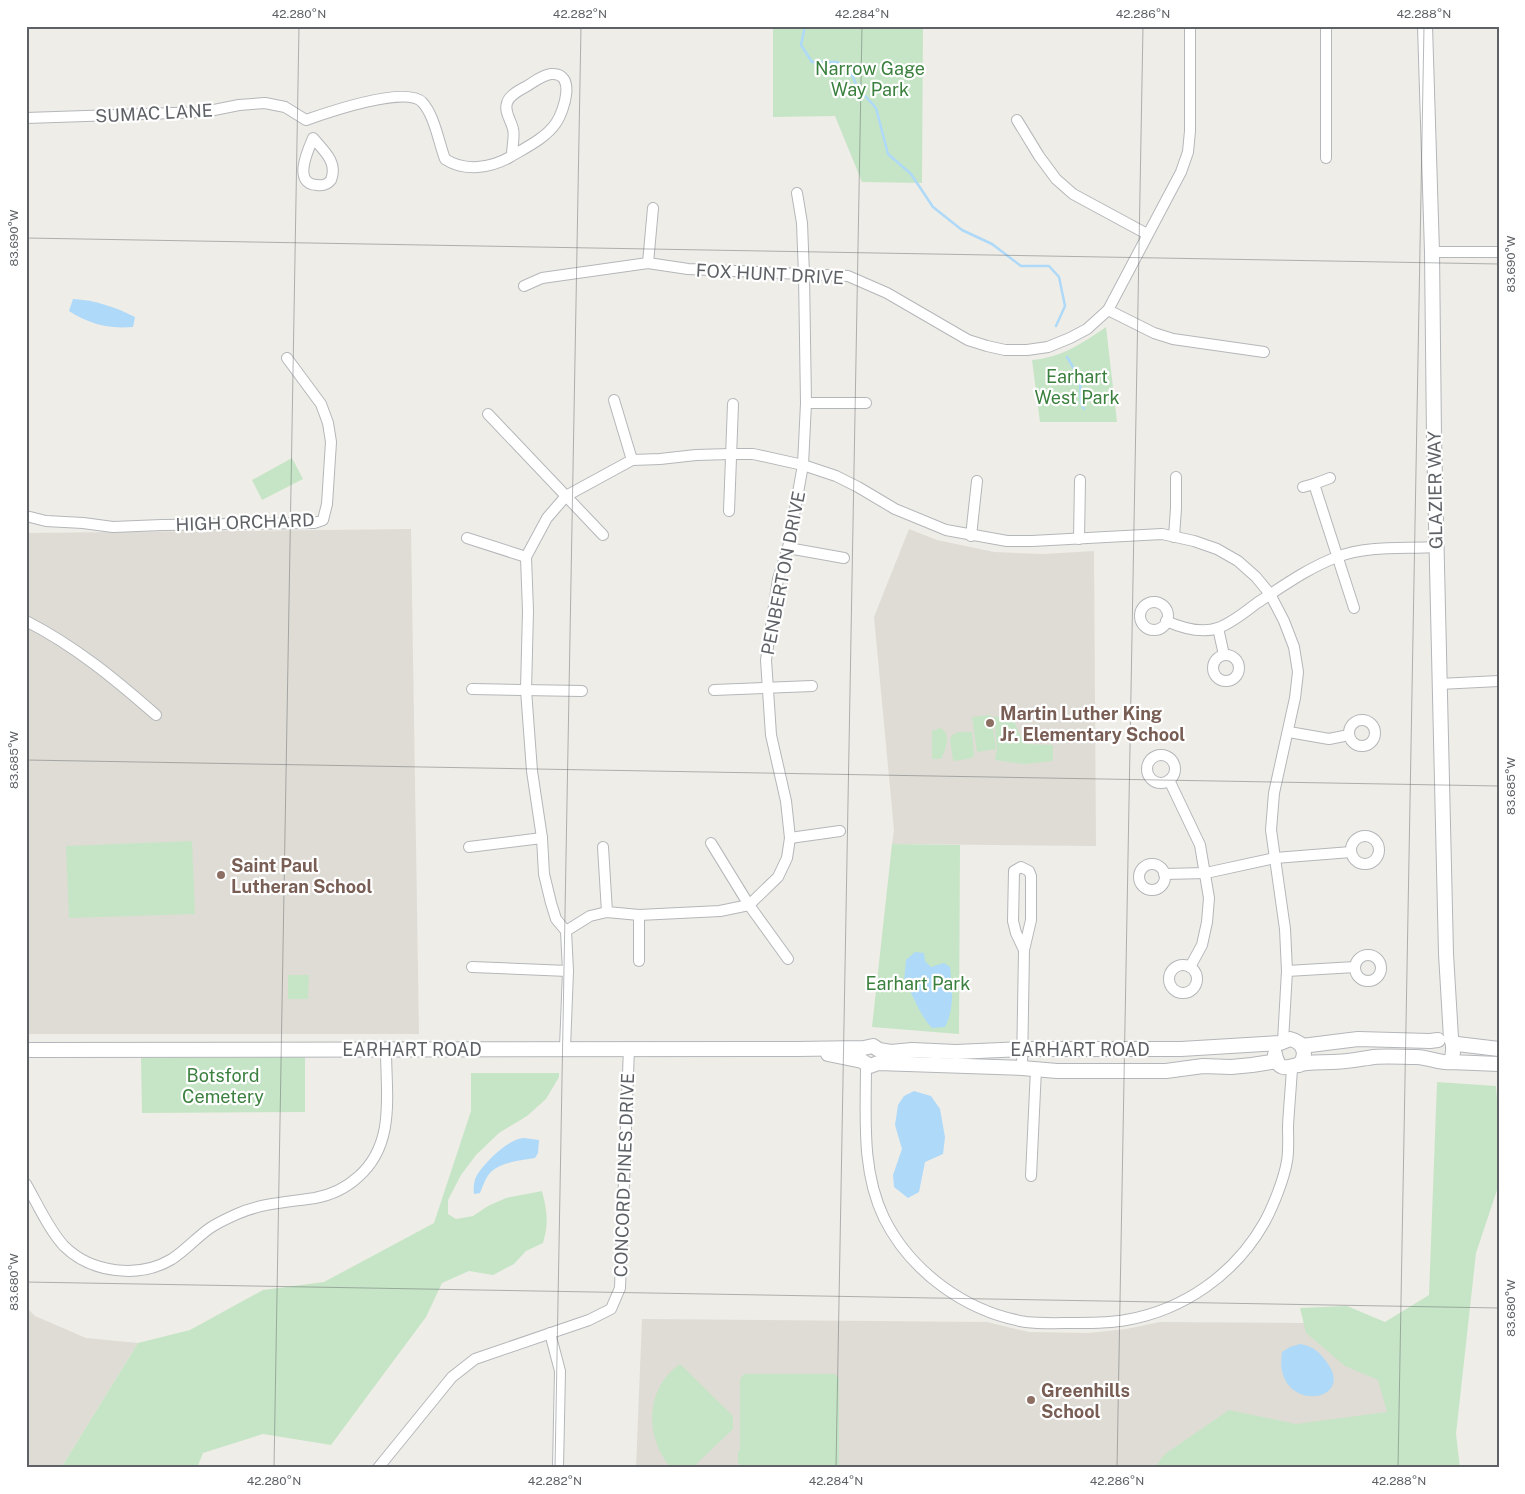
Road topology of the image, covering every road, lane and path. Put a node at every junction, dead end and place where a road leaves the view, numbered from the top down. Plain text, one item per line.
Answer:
1 (1190, 26) edge
2 (1326, 26) edge
3 (1425, 26) edge
4 (26, 118) edge
5 (306, 120) junction
6 (1017, 120) dead end
7 (313, 138) dead end
8 (512, 155) junction
9 (1326, 158) dead end
10 (797, 192) dead end
11 (653, 208) dead end
12 (1147, 234) junction
13 (1432, 252) junction
14 (1499, 252) edge
15 (648, 263) junction
16 (804, 275) junction
17 (524, 286) dead end
18 (1108, 310) junction
19 (1264, 352) dead end
20 (287, 358) dead end
21 (614, 400) dead end
22 (806, 403) junction
23 (866, 403) dead end
24 (733, 404) dead end
25 (488, 414) dead end
26 (731, 454) junction
27 (632, 460) junction
28 (803, 465) junction
29 (1176, 477) dead end
30 (1330, 478) dead end
31 (1080, 480) dead end
32 (977, 481) dead end
33 (1314, 484) junction
34 (1303, 487) dead end
35 (566, 496) junction
36 (729, 512) dead end
37 (26, 516) edge
38 (602, 535) dead end
39 (971, 536) junction
40 (1174, 537) junction
41 (468, 538) dead end
42 (1079, 539) junction
43 (1436, 547) junction
44 (788, 548) junction
45 (1337, 556) junction
46 (526, 557) junction
47 (844, 558) dead end
48 (1270, 594) junction
49 (1354, 608) dead end
50 (26, 621) edge
51 (1166, 621) dead end
52 (1218, 628) junction
53 (1224, 655) dead end
54 (1499, 681) edge
55 (1439, 684) junction
56 (812, 686) dead end
57 (767, 688) junction
58 (472, 689) dead end
59 (526, 690) junction
60 (714, 690) dead end
61 (582, 691) dead end
62 (156, 715) dead end
63 (1289, 732) junction
64 (1349, 735) dead end
65 (1170, 780) dead end
66 (840, 831) dead end
67 (542, 838) junction
68 (790, 838) junction
69 (711, 843) dead end
70 (468, 847) dead end
71 (603, 847) dead end
72 (1352, 852) dead end
73 (1275, 858) junction
74 (1206, 873) junction
75 (1164, 874) dead end
76 (748, 905) junction
77 (607, 912) junction
78 (639, 915) junction
79 (566, 931) junction
80 (1024, 950) junction
81 (788, 959) dead end
82 (639, 961) dead end
83 (472, 967) dead end
84 (1190, 967) dead end
85 (1355, 967) dead end
86 (568, 971) junction
87 (1287, 971) junction
88 (1445, 1039) junction
89 (1289, 1042) junction
90 (565, 1048) junction
91 (629, 1048) junction
92 (1022, 1049) junction
93 (1499, 1049) edge
94 (26, 1050) edge
95 (386, 1050) junction
96 (871, 1059) junction
97 (1444, 1061) junction
98 (1499, 1064) edge
99 (1288, 1065) junction
100 (1029, 1068) junction
101 (1031, 1176) dead end
102 (26, 1184) edge
103 (550, 1334) junction
104 (378, 1468) edge
105 (558, 1468) edge

1 - 12 street, FOX HUNT DRIVE
2 - 9 street
3 - 13 street, GLAZIER WAY
4 - 5 street, SUMAC LANE
5 - 7 street
5 - 8 street
6 - 12 street
8 - 8 street
10 - 16 street, PENBERTON DRIVE
11 - 15 street
12 - 18 street, FOX HUNT DRIVE
13 - 14 street
13 - 43 street, GLAZIER WAY
15 - 16 street, FOX HUNT DRIVE
15 - 17 street, FOX HUNT DRIVE
16 - 18 street, FOX HUNT DRIVE
16 - 22 street, PENBERTON DRIVE
18 - 19 street
20 - 37 street, HIGH ORCHARD
21 - 27 street
22 - 23 street
22 - 28 street, PENBERTON DRIVE
24 - 26 street
25 - 35 street
26 - 27 street
26 - 28 street
26 - 36 street
27 - 35 street
28 - 39 street
28 - 44 street, PENBERTON DRIVE
29 - 40 street
30 - 33 street
31 - 42 street
32 - 39 street
33 - 34 street
33 - 45 street
35 - 38 street
35 - 46 street
39 - 42 street
40 - 42 street
40 - 48 street
41 - 46 street
43 - 45 street
43 - 55 street, GLAZIER WAY
44 - 47 street
44 - 57 street, PENBERTON DRIVE
45 - 48 street
45 - 49 street
46 - 59 street
48 - 52 street
48 - 63 street
50 - 62 street
51 - 52 street
52 - 53 street
54 - 55 street
55 - 88 street, GLAZIER WAY
56 - 57 street
57 - 60 street
57 - 68 street, PENBERTON DRIVE
58 - 59 street
59 - 61 street
59 - 67 street
63 - 64 street
63 - 73 street
65 - 74 street
66 - 68 street
67 - 70 street
67 - 79 street
68 - 76 street, PENBERTON DRIVE
69 - 76 street
71 - 77 street
72 - 73 street
73 - 74 street
73 - 87 street
74 - 75 street
74 - 84 street
76 - 78 street
76 - 81 street
77 - 78 street
77 - 79 street
78 - 82 street
79 - 86 street
80 - 80 street
80 - 92 street
83 - 86 street
85 - 87 street
86 - 90 street
87 - 89 street
88 - 89 street, EARHART ROAD
88 - 93 street, EARHART ROAD
88 - 97 street
89 - 92 street, EARHART ROAD
89 - 99 street
89 - 99 street
90 - 91 street, EARHART ROAD
90 - 95 street, EARHART ROAD
91 - 96 street, EARHART ROAD
91 - 103 street, CONCORD PINES DRIVE
92 - 96 street, EARHART ROAD
92 - 100 street
94 - 95 street, EARHART ROAD
95 - 102 street
96 - 99 street
96 - 100 street, EARHART ROAD
97 - 98 street, EARHART ROAD
97 - 99 street, EARHART ROAD
99 - 100 street, EARHART ROAD
100 - 101 street
103 - 104 street, CONCORD PINES DRIVE
103 - 105 street

